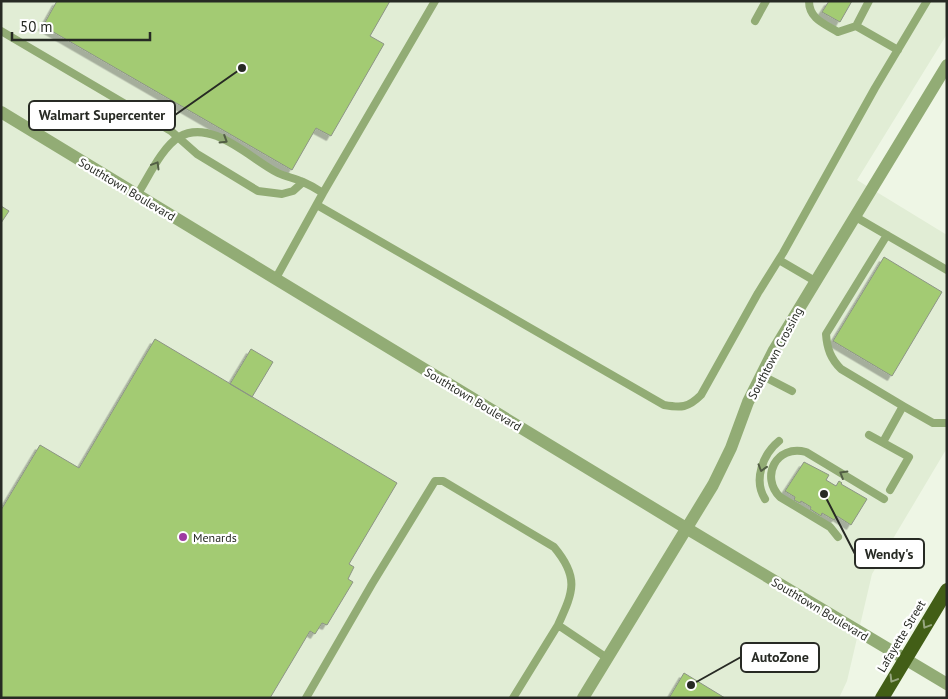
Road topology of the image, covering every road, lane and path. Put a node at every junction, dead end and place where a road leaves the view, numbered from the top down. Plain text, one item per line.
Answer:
1 (435, 1) edge
2 (766, 1) edge
3 (809, 1) edge
4 (869, 1) edge
5 (927, 1) edge
6 (755, 21) dead end
7 (856, 26) junction
8 (1, 31) edge
9 (898, 50) junction
10 (947, 65) edge
11 (1, 112) edge
12 (178, 137) junction
13 (303, 182) junction
14 (323, 193) junction
15 (138, 195) junction
16 (318, 205) junction
17 (854, 216) junction
18 (887, 235) junction
19 (779, 260) junction
20 (947, 270) edge
21 (276, 278) junction
22 (815, 281) junction
23 (761, 375) junction
24 (792, 392) dead end
25 (903, 406) junction
26 (947, 423) edge
27 (869, 434) dead end
28 (779, 441) dead end
29 (883, 442) junction
30 (890, 490) dead end
31 (765, 499) dead end
32 (884, 499) dead end
33 (686, 528) junction
34 (838, 537) dead end
35 (947, 590) edge
36 (558, 625) junction
37 (607, 658) junction
38 (905, 659) junction
39 (947, 684) edge
40 (306, 698) edge
41 (513, 698) edge
42 (583, 698) edge
43 (882, 698) edge

1 - 14 lane
2 - 6 lane
3 - 7 lane
4 - 7 lane
5 - 9 lane
7 - 9 lane
8 - 12 lane
9 - 19 lane
10 - 17 street, Southtown Crossing
11 - 15 street, Southtown Boulevard
12 -> 13 lane
12 - 13 lane
15 -> 12 lane
13 - 14 lane
14 - 16 lane
15 - 21 street, Southtown Boulevard
16 - 19 lane
16 - 21 lane
17 - 18 lane
17 - 22 street, Southtown Crossing
18 - 20 lane
18 - 25 lane
19 - 22 lane
21 - 33 street, Southtown Boulevard
22 - 23 street, Southtown Crossing
23 - 24 lane
23 - 33 street, Southtown Crossing
25 - 26 lane
25 - 29 lane
27 - 29 lane
28 -> 31 lane
29 - 30 lane
32 -> 34 lane
33 - 37 street, Southtown Crossing
33 - 38 street, Southtown Boulevard
35 -> 38 highway, Lafayette Street
36 - 37 lane
36 - 40 lane
36 - 41 lane
37 - 42 street, Southtown Crossing
38 - 39 street, Southtown Boulevard
38 -> 43 highway, Lafayette Street

